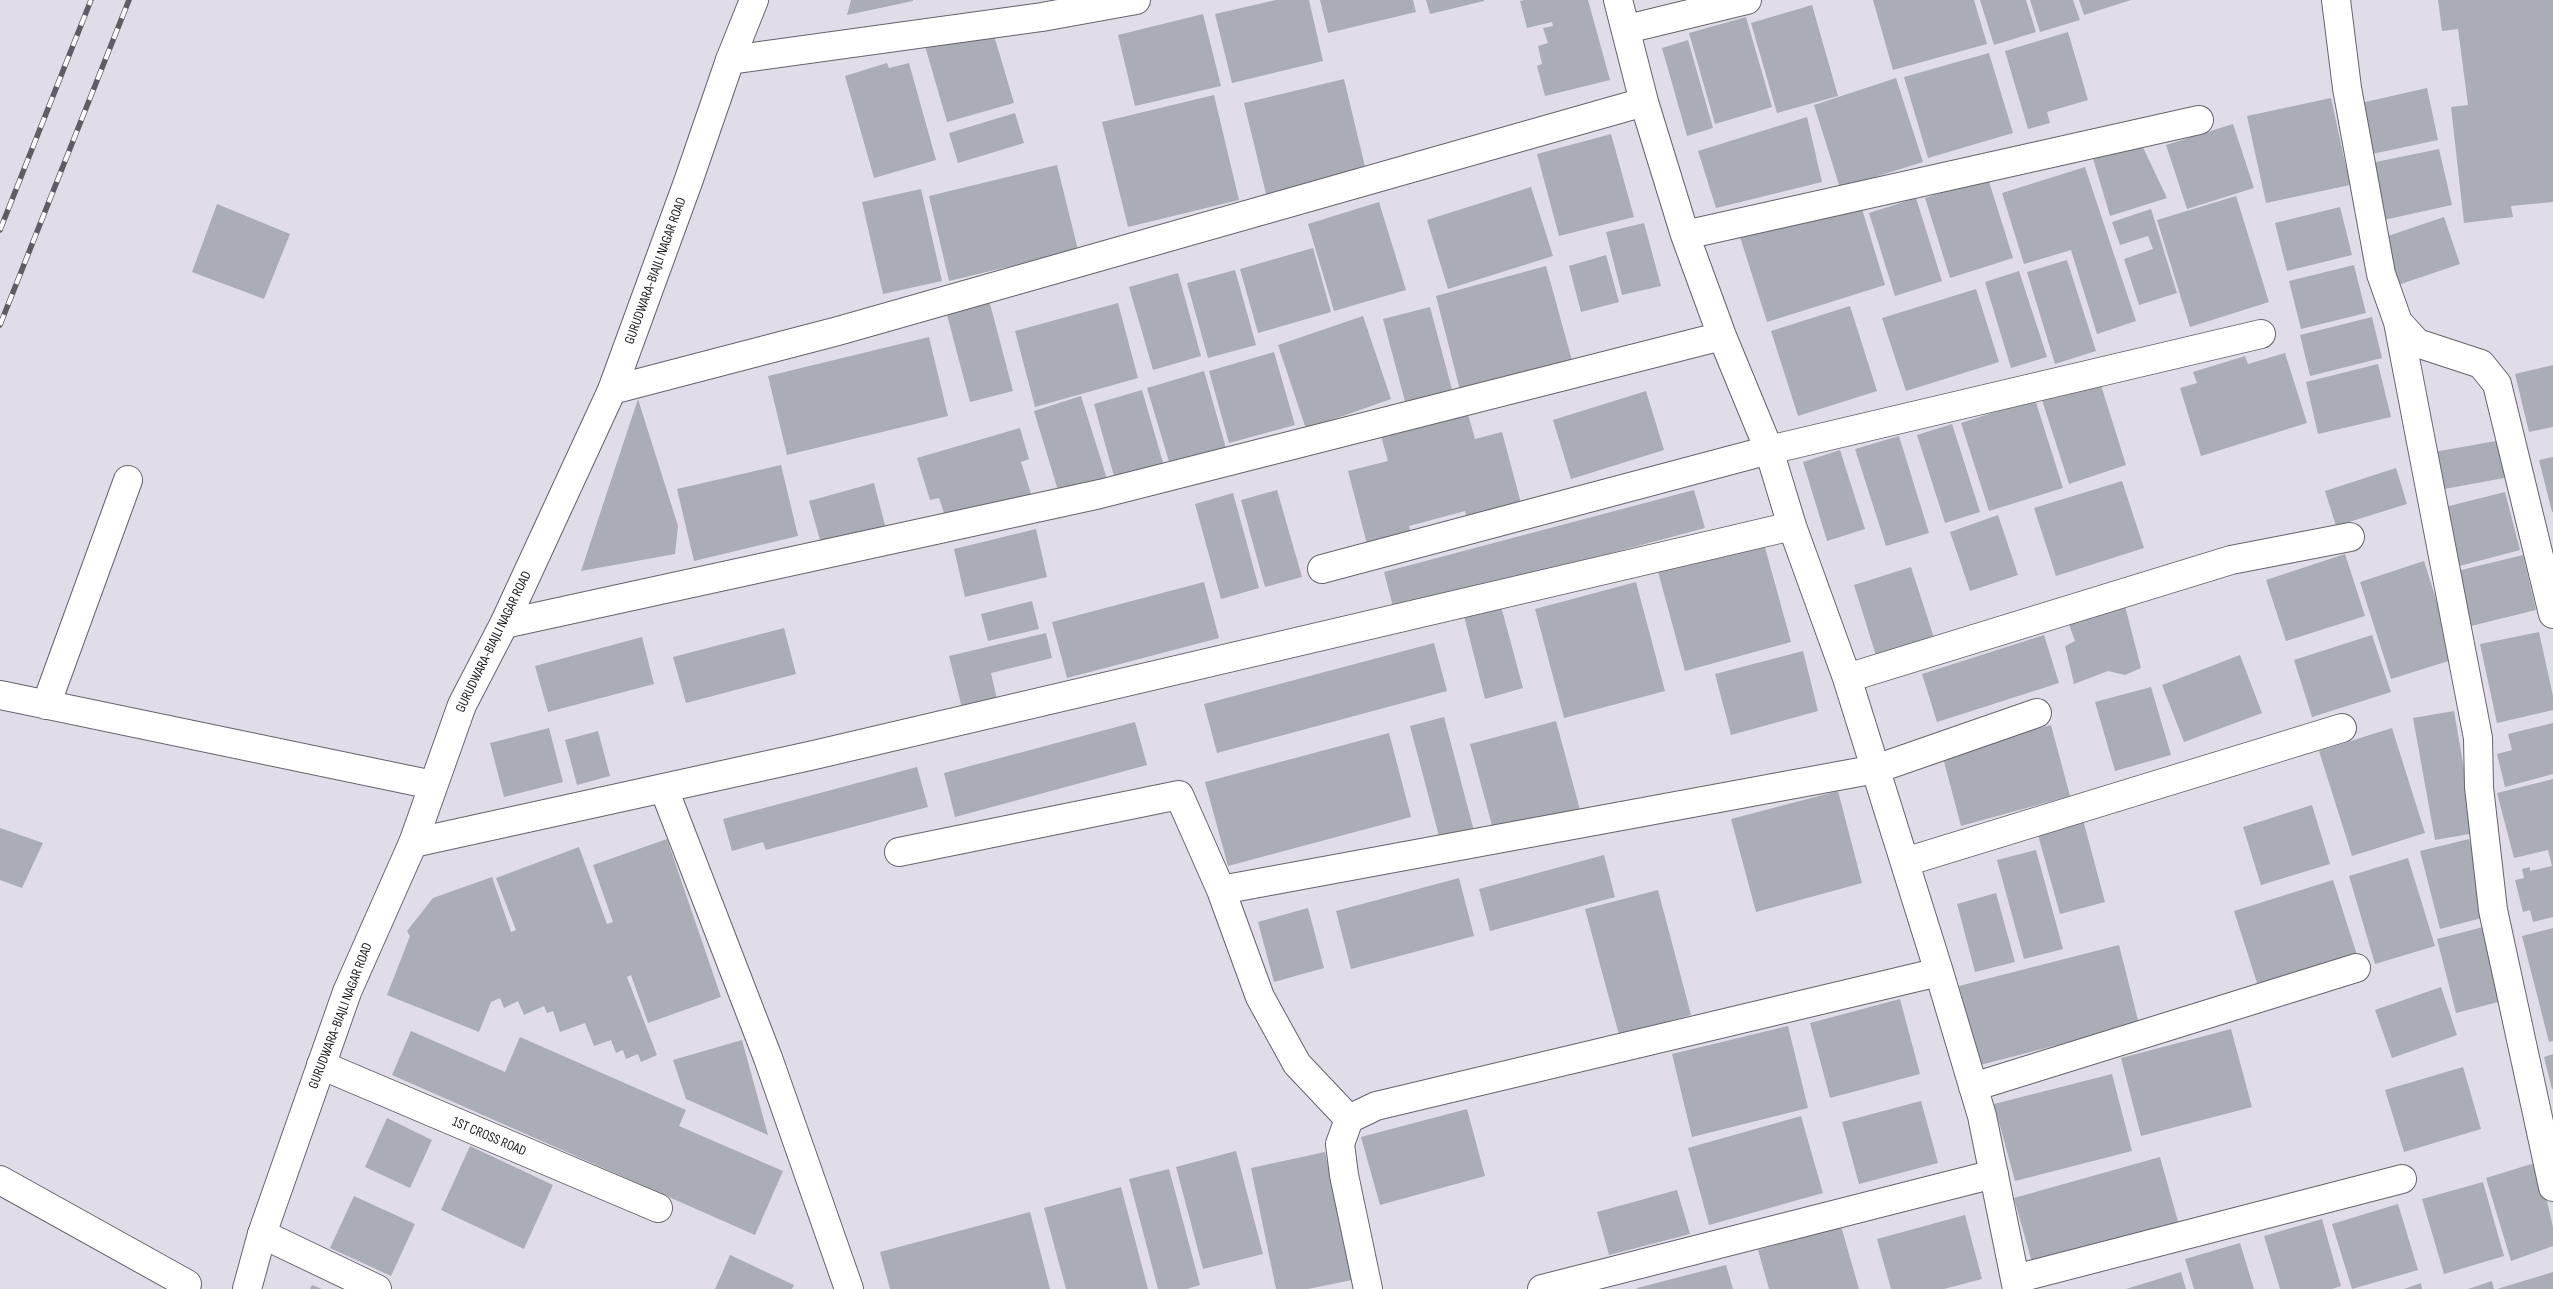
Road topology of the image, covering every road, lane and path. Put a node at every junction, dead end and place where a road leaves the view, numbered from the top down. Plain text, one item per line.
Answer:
1 (754, 0) edge
2 (1136, 0) edge
3 (1618, 0) edge
4 (1747, 0) edge
5 (2336, 0) edge
6 (1627, 29) junction
7 (730, 60) junction
8 (1644, 102) junction
9 (2200, 120) dead end
10 (1685, 234) junction
11 (2398, 322) junction
12 (2261, 334) dead end
13 (1722, 336) junction
14 (612, 390) junction
15 (1769, 450) junction
16 (128, 480) dead end
17 (1792, 526) junction
18 (2350, 537) dead end
19 (1322, 569) dead end
20 (2553, 614) edge
21 (504, 624) junction
22 (1847, 678) junction
23 (0, 695) edge
24 (46, 705) junction
25 (2037, 713) dead end
26 (2342, 728) dead end
27 (1876, 770) junction
28 (434, 785) junction
29 (664, 789) junction
30 (413, 843) junction
31 (899, 852) dead end
32 (1905, 862) junction
33 (1221, 890) junction
34 (2356, 968) dead end
35 (1939, 972) junction
36 (321, 1065) junction
37 (1973, 1087) junction
38 (1349, 1119) junction
39 (1994, 1174) junction
40 (2402, 1179) dead end
41 (0, 1180) edge
42 (2553, 1187) edge
43 (658, 1208) dead end
44 (262, 1234) junction
45 (844, 1283) edge
46 (187, 1284) dead end
47 (2016, 1284) edge
48 (247, 1289) edge
49 (377, 1289) edge
50 (1368, 1289) edge
51 (1542, 1289) edge

1 - 7 street, GURUDWARA-BIAJLI NAGAR ROAD
2 - 7 street
3 - 6 street
4 - 6 street
5 - 11 street
6 - 8 street
7 - 14 street, GURUDWARA-BIAJLI NAGAR ROAD
8 - 10 street
8 - 14 street
9 - 10 street
10 - 13 street
11 - 20 street
11 - 42 street
12 - 15 street
13 - 15 street
13 - 21 street
14 - 21 street, GURUDWARA-BIAJLI NAGAR ROAD
15 - 17 street
15 - 19 street
16 - 24 street
17 - 22 street
17 - 29 street
18 - 22 street
21 - 28 street, GURUDWARA-BIAJLI NAGAR ROAD
22 - 27 street
23 - 24 street
24 - 28 street
25 - 27 street
26 - 32 street
27 - 32 street
27 - 33 street
28 - 30 street, GURUDWARA-BIAJLI NAGAR ROAD
29 - 30 street
29 - 45 street
30 - 36 street, GURUDWARA-BIAJLI NAGAR ROAD
31 - 33 street
32 - 35 street
33 - 38 street
34 - 37 street
35 - 37 street
35 - 38 street
36 - 43 street, 1ST CROSS ROAD
36 - 44 street, GURUDWARA-BIAJLI NAGAR ROAD
37 - 39 street
38 - 50 street
39 - 47 street
39 - 51 street
40 - 47 street
41 - 46 street
44 - 48 street, GURUDWARA-BIAJLI NAGAR ROAD
44 - 49 street

